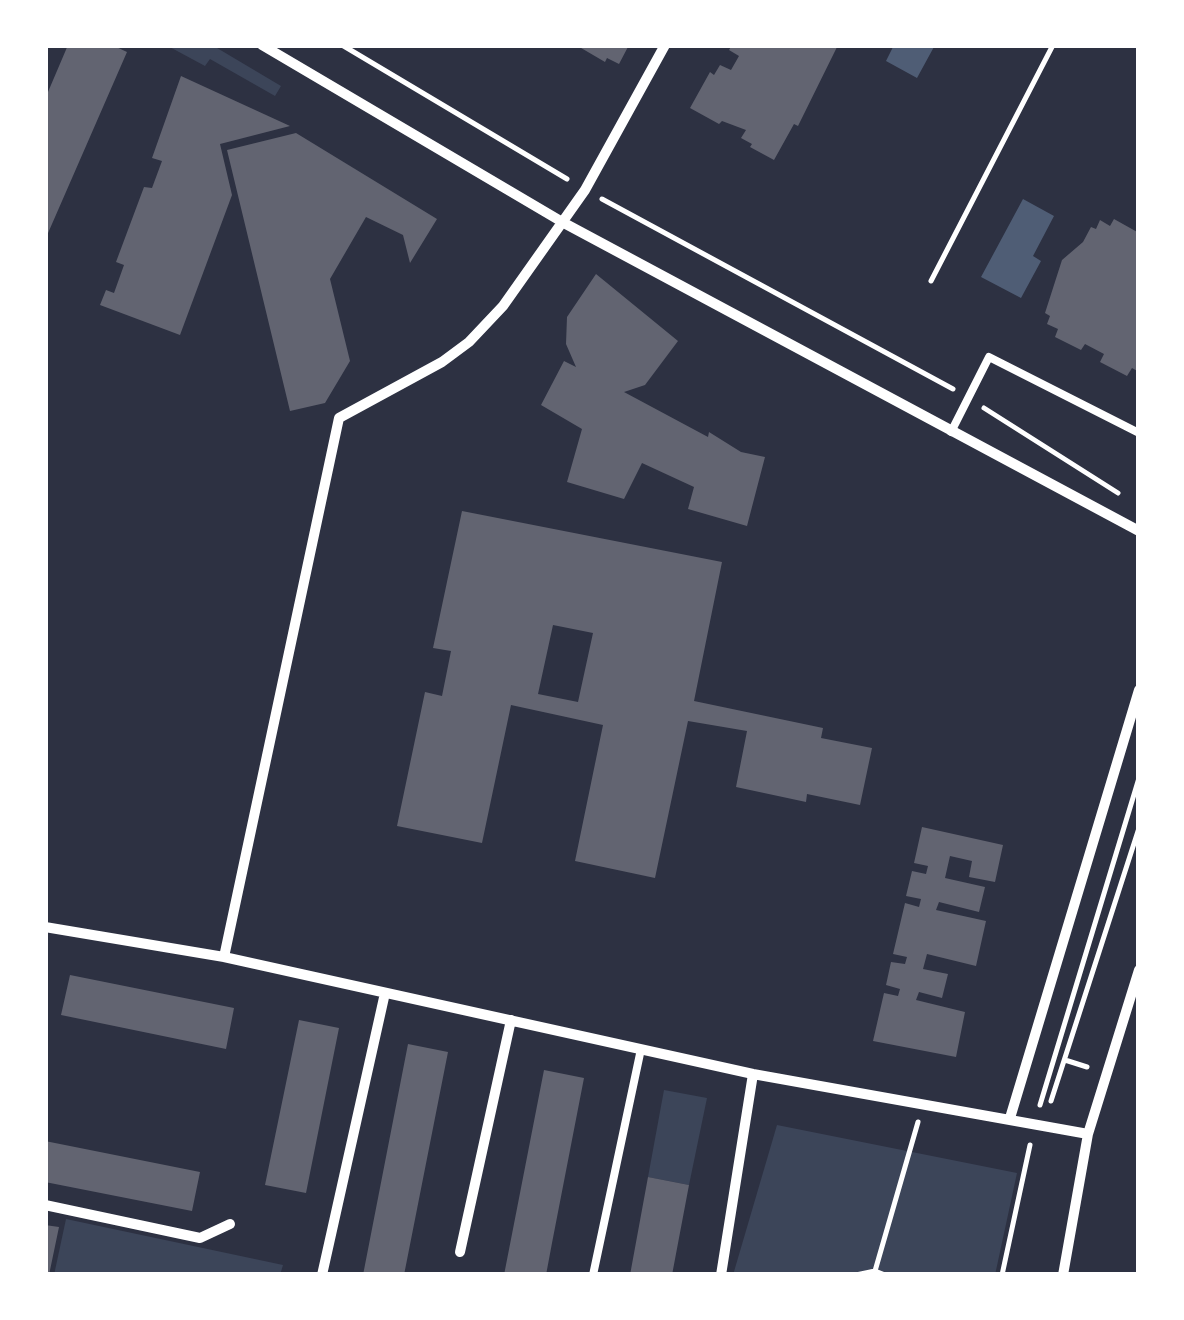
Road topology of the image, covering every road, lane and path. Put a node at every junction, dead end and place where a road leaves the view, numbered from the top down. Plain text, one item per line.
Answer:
1 (262, 45) edge
2 (342, 45) edge
3 (665, 45) edge
4 (1054, 45) edge
5 (585, 190) junction
6 (564, 223) junction
7 (930, 281) dead end
8 (968, 397) junction
9 (952, 432) junction
10 (1139, 433) edge
11 (1124, 497) dead end
12 (1139, 532) edge
13 (1139, 690) edge
14 (1139, 778) edge
15 (1139, 828) edge
16 (45, 927) edge
17 (224, 957) junction
18 (1139, 970) edge
19 (385, 993) junction
20 (510, 1020) junction
21 (642, 1049) junction
22 (1038, 1052) dead end
23 (1055, 1057) junction
24 (1065, 1060) junction
25 (1088, 1066) dead end
26 (753, 1074) junction
27 (1052, 1102) dead end
28 (923, 1105) junction
29 (1010, 1118) junction
30 (1035, 1122) junction
31 (1088, 1134) junction
32 (45, 1205) edge
33 (230, 1224) dead end
34 (460, 1252) dead end
35 (875, 1271) junction
36 (322, 1275) edge
37 (593, 1275) edge
38 (721, 1275) edge
39 (856, 1275) edge
40 (885, 1275) edge
41 (1002, 1275) edge
42 (1063, 1275) edge

1 - 6 street
2 - 5 path
3 - 5 street
4 - 7 path
5 - 6 street
5 - 8 path
6 - 9 street
6 - 17 street
8 - 9 lane
8 - 10 lane
8 - 11 path
9 - 12 street
13 - 29 street
14 - 23 path
15 - 24 path
16 - 17 street
17 - 19 street
18 - 31 street
19 - 20 street
19 - 36 street
20 - 21 street
20 - 34 street
21 - 26 street
21 - 37 lane
22 - 23 path
23 - 24 path
23 - 30 path
24 - 25 path
24 - 27 path
26 - 28 street
26 - 38 street
28 - 29 street
28 - 35 path
29 - 30 street
30 - 31 street
30 - 41 path
31 - 42 street
32 - 33 street
35 - 39 path
35 - 40 path

